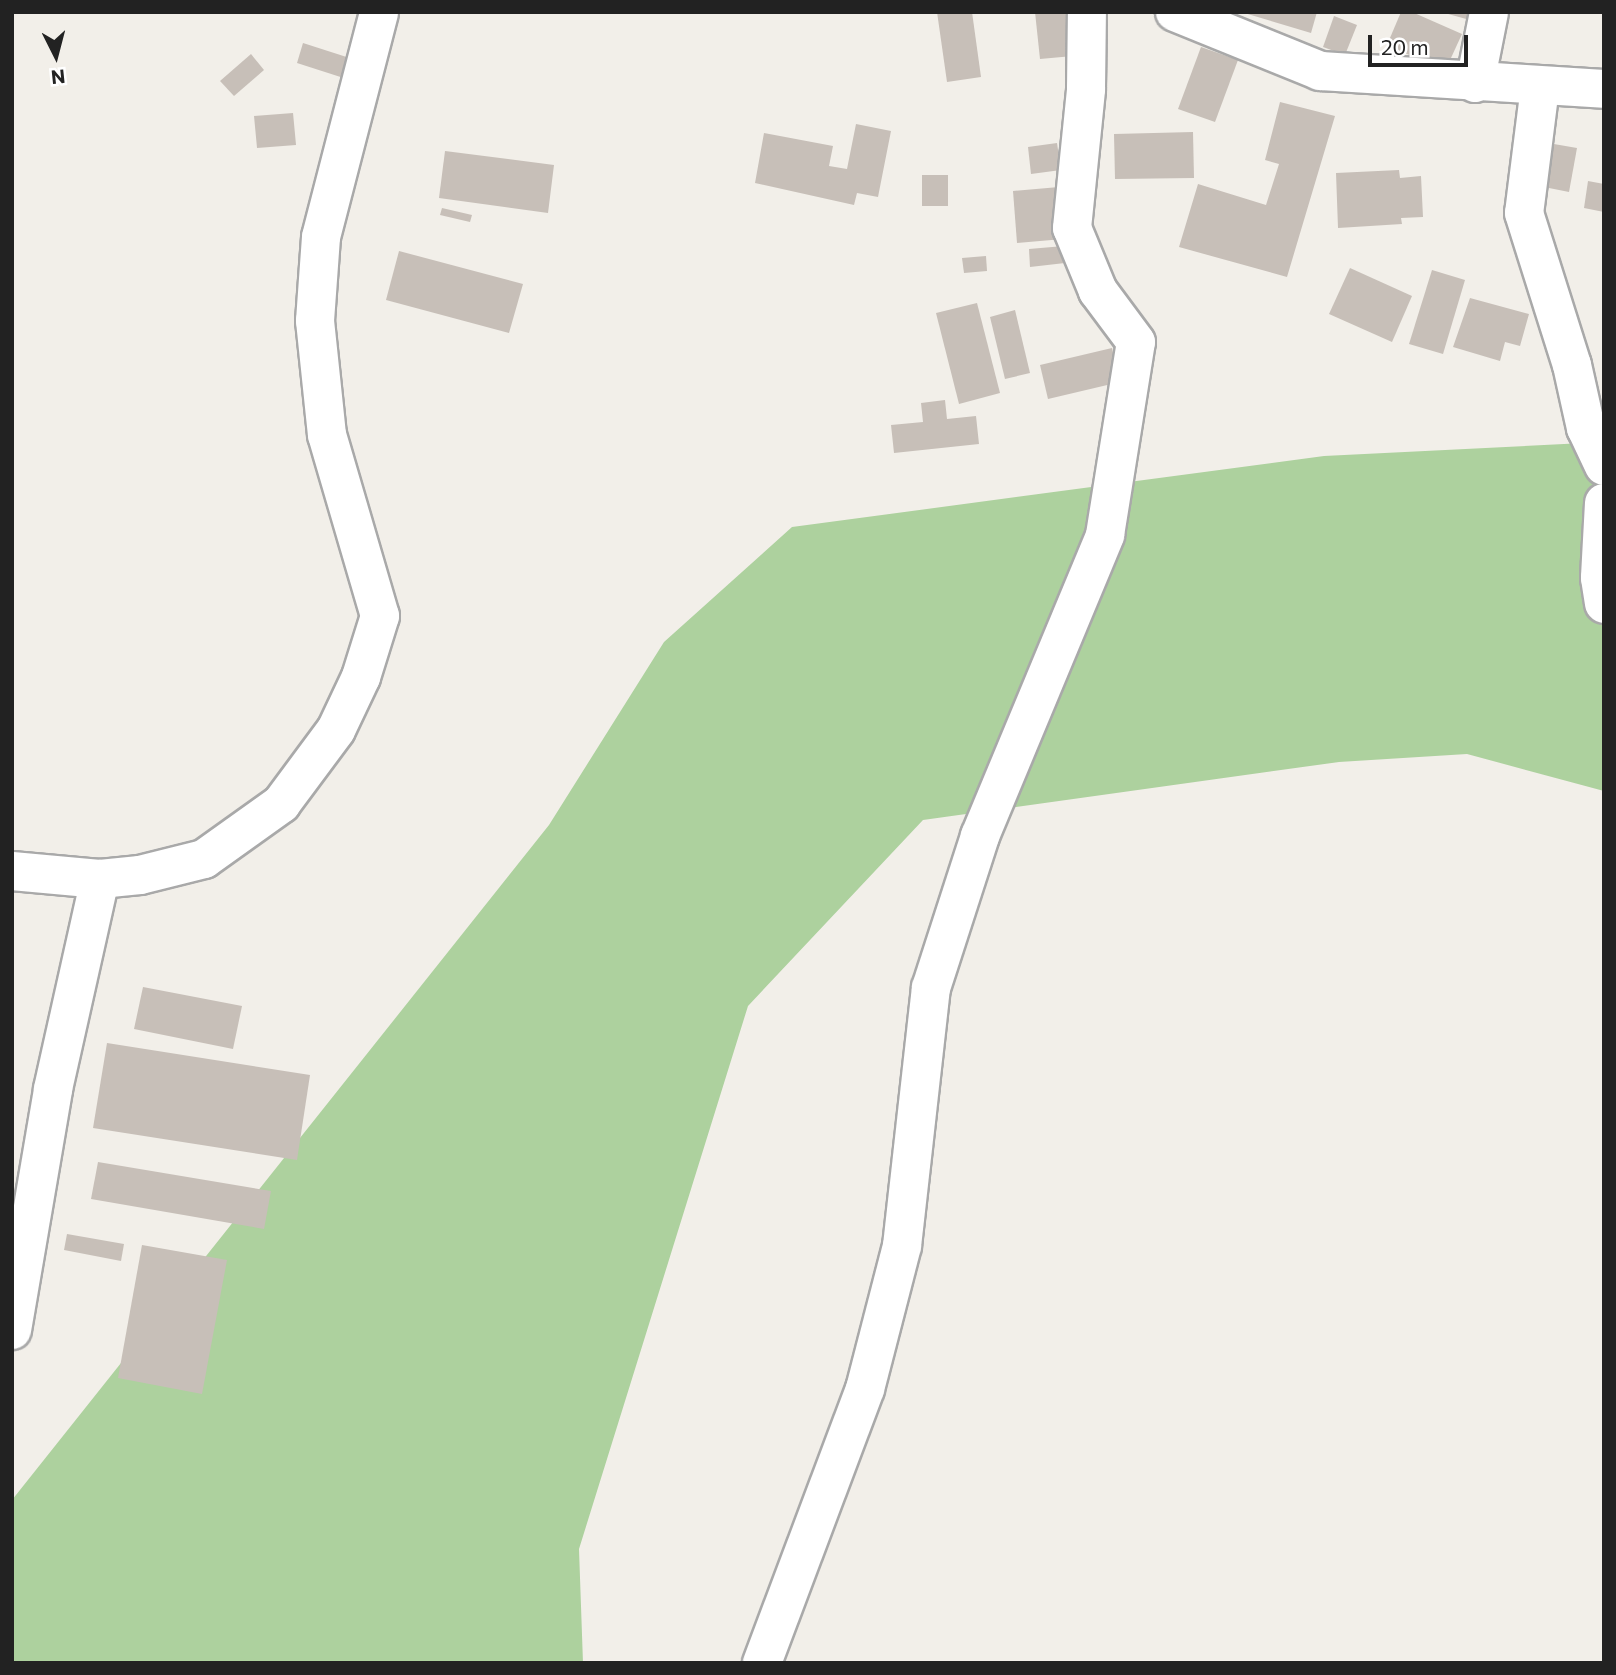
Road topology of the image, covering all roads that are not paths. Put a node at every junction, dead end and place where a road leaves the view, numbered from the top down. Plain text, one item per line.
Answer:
1 (379, 12) edge
2 (1087, 12) edge
3 (1175, 12) edge
4 (1489, 12) edge
5 (1475, 83) junction
6 (1540, 87) junction
7 (1604, 89) edge
8 (1604, 466) edge
9 (1604, 503) edge
10 (1604, 604) edge
11 (12, 871) edge
12 (100, 879) junction
13 (12, 1331) edge
14 (762, 1663) edge

1 - 12 street
2 - 14 street
3 - 5 street
4 - 5 street
5 - 6 street
6 - 7 street
6 - 8 street
9 - 10 street
11 - 12 street
12 - 13 street

